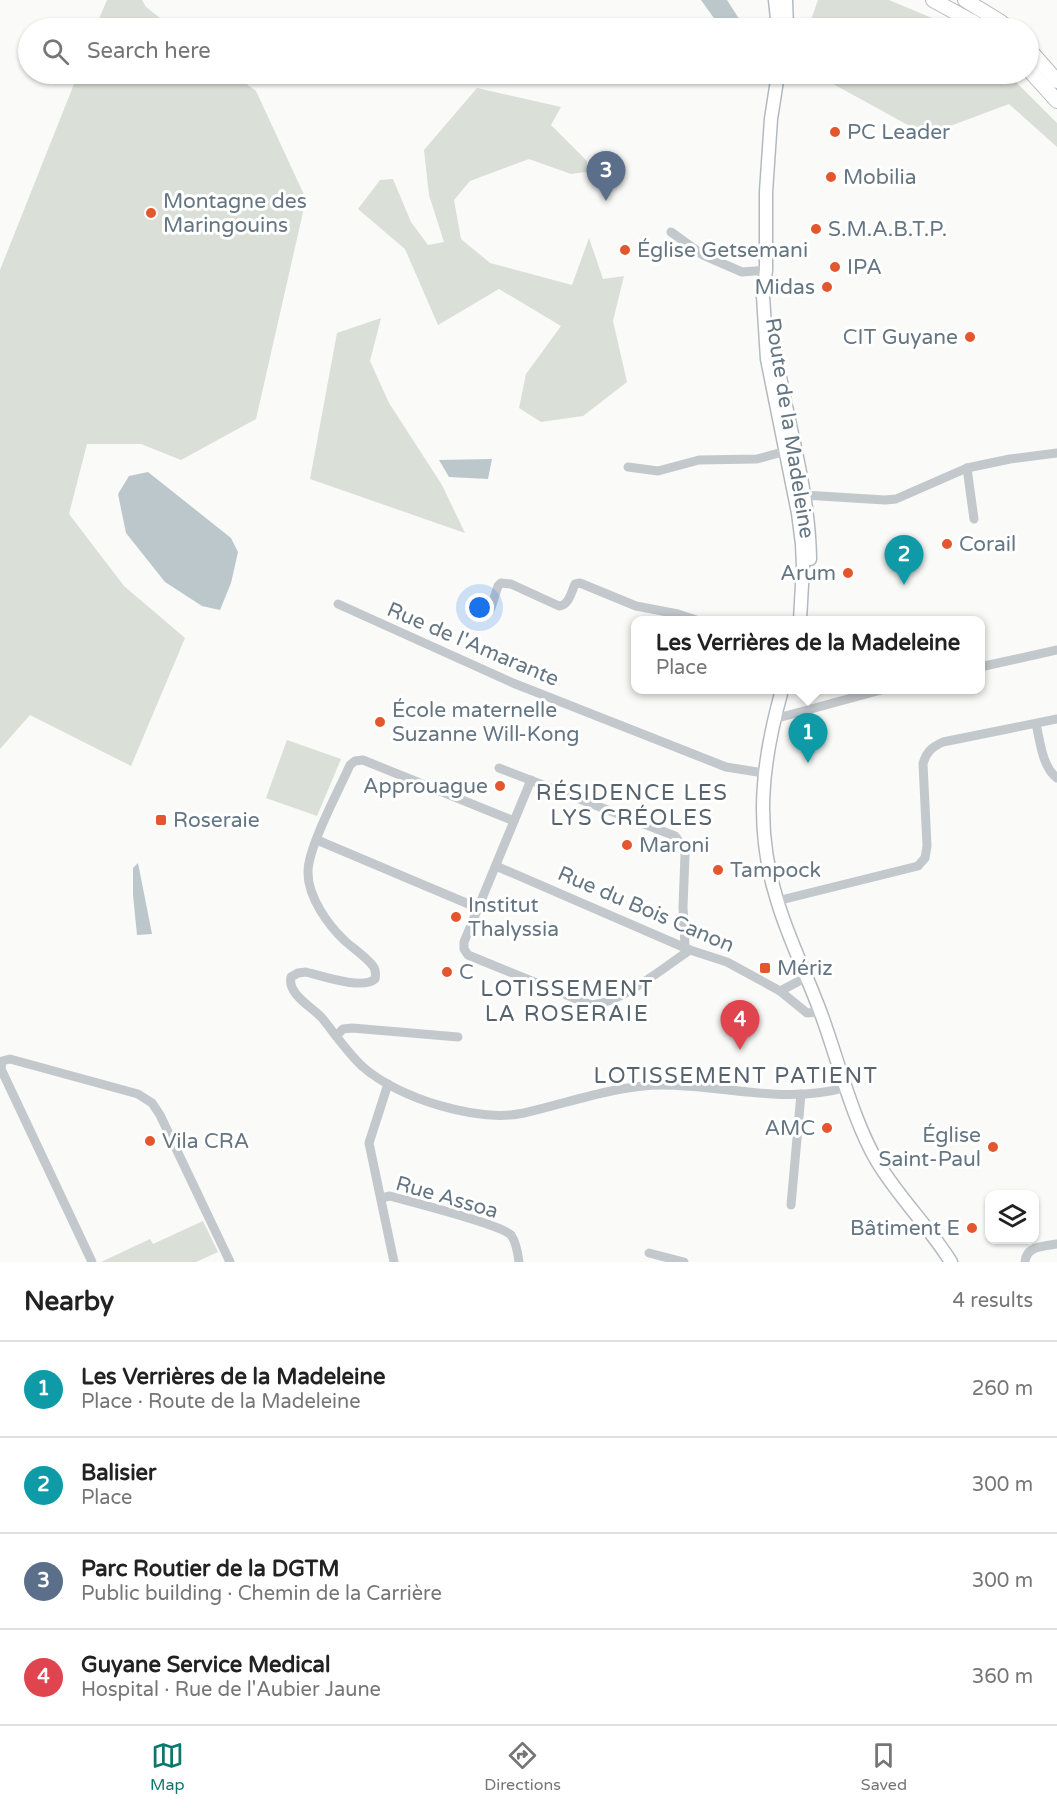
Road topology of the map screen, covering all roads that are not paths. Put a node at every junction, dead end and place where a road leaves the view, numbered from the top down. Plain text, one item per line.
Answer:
1 (775, 0) edge
2 (786, 0) edge
3 (933, 0) edge
4 (965, 0) edge
5 (777, 18) edge
6 (787, 18) edge
7 (966, 18) edge
8 (994, 18) edge
9 (1039, 60) edge
10 (1039, 81) edge
11 (1057, 81) edge
12 (776, 84) edge
13 (1057, 102) edge
14 (671, 232) dead end
15 (766, 270) junction
16 (790, 450) junction
17 (1057, 453) edge
18 (628, 467) dead end
19 (967, 468) junction
20 (804, 495) junction
21 (974, 519) dead end
22 (338, 604) dead end
23 (491, 608) dead end
24 (683, 616) edge
25 (801, 616) edge
26 (802, 616) edge
27 (1057, 650) edge
28 (985, 666) edge
29 (780, 694) edge
30 (866, 694) edge
31 (774, 719) junction
32 (1057, 719) edge
33 (1036, 724) junction
34 (499, 768) dead end
35 (764, 773) junction
36 (1057, 778) edge
37 (531, 780) junction
38 (514, 821) junction
39 (317, 840) junction
40 (495, 866) junction
41 (777, 901) junction
42 (478, 908) junction
43 (688, 948) junction
44 (807, 977) junction
45 (780, 991) junction
46 (821, 1012) junction
47 (336, 1035) junction
48 (458, 1037) dead end
49 (388, 1084) junction
50 (847, 1087) junction
51 (801, 1094) junction
52 (381, 1197) junction
53 (791, 1205) dead end
54 (1057, 1244) edge
55 (649, 1253) dead end
56 (92, 1262) edge
57 (230, 1262) edge
58 (394, 1262) edge
59 (519, 1262) edge
60 (684, 1262) edge
61 (951, 1262) edge
62 (1025, 1262) edge

1 - 5 main road
2 - 6 main road
3 - 7 main road
4 - 8 main road
9 - 11 main road
10 - 13 main road
12 - 15 main road, Route de la Madeleine
14 - 15 street
15 - 16 main road, Route de la Madeleine
16 - 18 street
16 - 20 main road, Route de la Madeleine
16 - 25 main road, Route de la Madeleine
17 - 19 street
19 - 20 street
19 - 21 street
20 - 26 main road, Route de la Madeleine
22 - 35 street, Rue de l'Amarante
23 - 24 street
27 - 28 street
29 - 31 main road
30 - 31 street
31 - 35 main road
32 - 33 street
33 - 36 street
33 - 41 street
34 - 37 street
35 - 41 main road
37 - 38 street
37 - 43 street
38 - 39 street
38 - 40 street
39 - 42 street
39 - 47 street
40 - 42 street
40 - 43 street, Rue du Bois Canon
41 - 44 main road
42 - 43 street
43 - 45 street, Rue du Bois Canon
44 - 45 street
44 - 46 main road
45 - 46 street, Rue du Bois Canon
46 - 50 main road
47 - 48 street
47 - 49 street
49 - 51 street
49 - 52 street
50 - 51 street
50 - 61 main road
51 - 53 street
52 - 58 street
52 - 59 street, Rue Assoa
54 - 62 street
55 - 60 street
56 - 57 street

